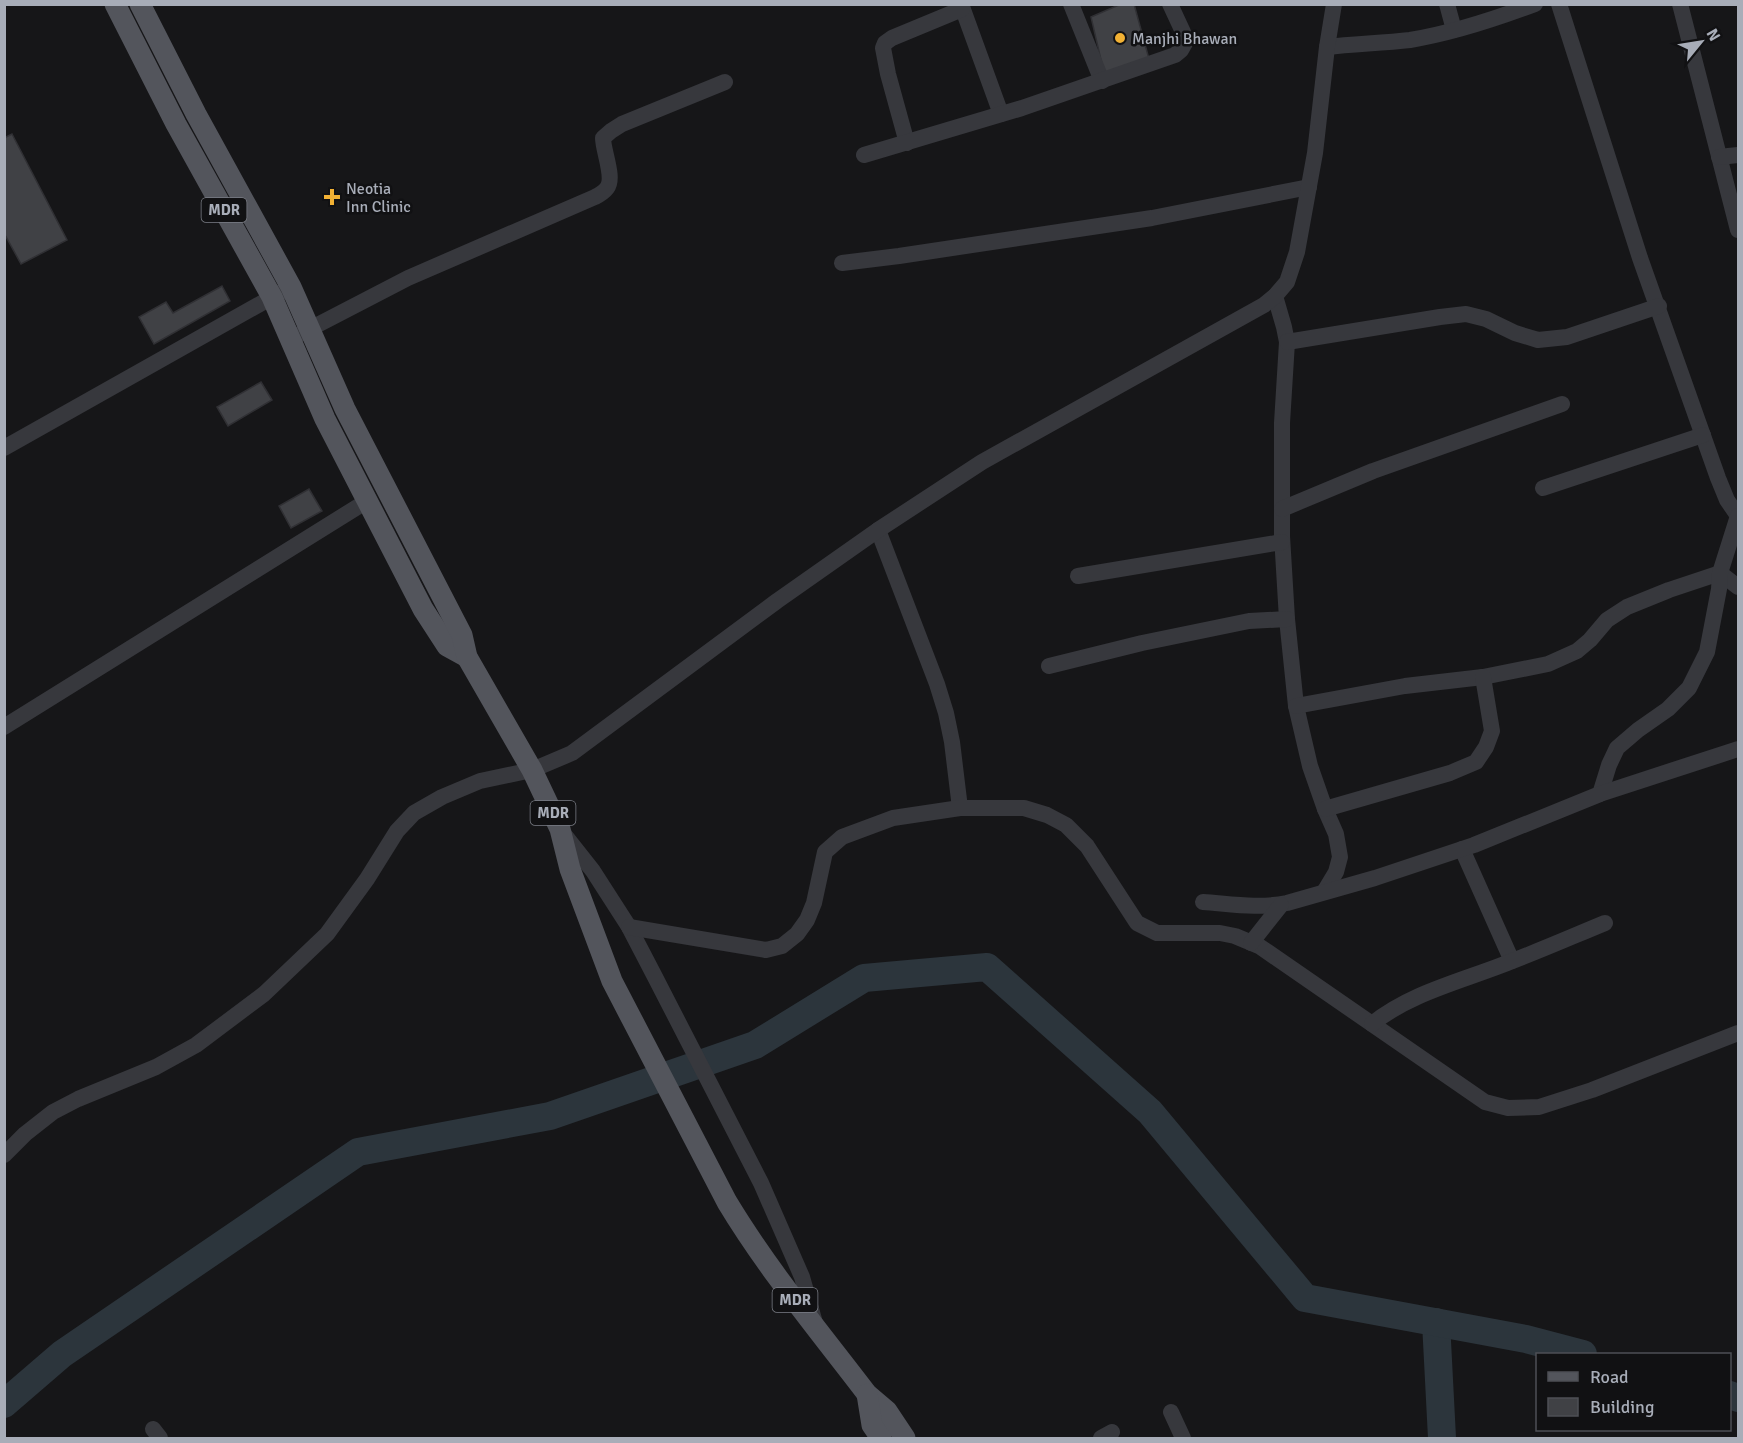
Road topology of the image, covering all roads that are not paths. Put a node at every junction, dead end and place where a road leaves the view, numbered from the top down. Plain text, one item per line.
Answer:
1 (115, 4) edge
2 (140, 4) edge
3 (1071, 4) edge
4 (1170, 4) edge
5 (1334, 4) edge
6 (1447, 4) edge
7 (1535, 4) edge
8 (1559, 4) edge
9 (1680, 4) edge
10 (962, 7) edge
11 (1455, 30) junction
12 (1327, 47) junction
13 (1102, 81) junction
14 (725, 82) dead end
15 (1001, 114) junction
16 (907, 142) junction
17 (864, 155) dead end
18 (1738, 155) edge
19 (1719, 157) junction
20 (1309, 187) junction
21 (1738, 230) edge
22 (842, 263) dead end
23 (291, 286) junction
24 (1275, 296) junction
25 (272, 297) junction
26 (1659, 306) junction
27 (309, 329) junction
28 (289, 339) junction
29 (1287, 342) junction
30 (1562, 404) dead end
31 (1703, 435) junction
32 (4, 448) edge
33 (1544, 488) dead end
34 (367, 501) junction
35 (1282, 509) junction
36 (1738, 516) edge
37 (878, 530) junction
38 (1282, 542) junction
39 (1720, 573) junction
40 (1078, 576) dead end
41 (1738, 587) edge
42 (1287, 619) junction
43 (467, 657) junction
44 (1048, 666) dead end
45 (1483, 677) junction
46 (1296, 706) junction
47 (4, 727) edge
48 (1738, 748) edge
49 (532, 770) junction
50 (1600, 794) junction
51 (960, 808) junction
52 (1325, 809) junction
53 (560, 829) junction
54 (1462, 849) junction
55 (1324, 892) junction
56 (1203, 902) dead end
57 (1281, 904) junction
58 (1605, 923) dead end
59 (629, 927) junction
60 (1251, 943) junction
61 (1512, 961) junction
62 (1372, 1024) junction
63 (1738, 1033) edge
64 (4, 1155) edge
65 (817, 1329) junction
66 (867, 1395) junction
67 (1171, 1412) dead end
68 (881, 1438) edge
69 (905, 1438) edge
70 (1183, 1438) edge

1 - 25 main road, MDR
2 - 23 main road, MDR
3 - 13 street
4 - 13 street
5 - 12 street
6 - 11 street
7 - 11 street
8 - 26 street
9 - 19 street
10 - 15 street
10 - 16 street
11 - 12 street
12 - 20 street
13 - 15 street
14 - 27 street
15 - 16 street
16 - 17 street
18 - 19 street
19 - 21 street
20 - 22 street
20 - 24 street
23 - 25 street
23 - 27 main road, MDR
24 - 29 street
24 - 37 street
25 - 28 main road, MDR
25 - 32 street
26 - 29 street
26 - 31 street
27 - 28 street
27 - 43 main road, MDR
28 - 34 main road, MDR
29 - 35 street
30 - 35 street
31 - 33 street
31 - 36 street
34 - 43 main road, MDR
34 - 47 street
35 - 38 street
36 - 39 street
37 - 49 street
37 - 51 street
38 - 40 street
38 - 42 street
39 - 41 street
39 - 45 street
39 - 50 street
42 - 44 street
42 - 46 street
43 - 49 main road, MDR
45 - 46 street
45 - 52 street
46 - 52 street
48 - 50 street
49 - 53 main road, MDR
49 - 64 street
50 - 54 street
51 - 59 street
51 - 60 street
52 - 55 street
53 - 59 street
53 - 65 main road, MDR
54 - 55 street
54 - 61 street
55 - 57 street
56 - 57 street
57 - 60 street
58 - 61 street
59 - 65 street
60 - 62 street
61 - 62 street
62 - 63 street
65 - 66 main road, MDR
66 - 68 main road, MDR
66 - 69 main road, MDR
67 - 70 street

